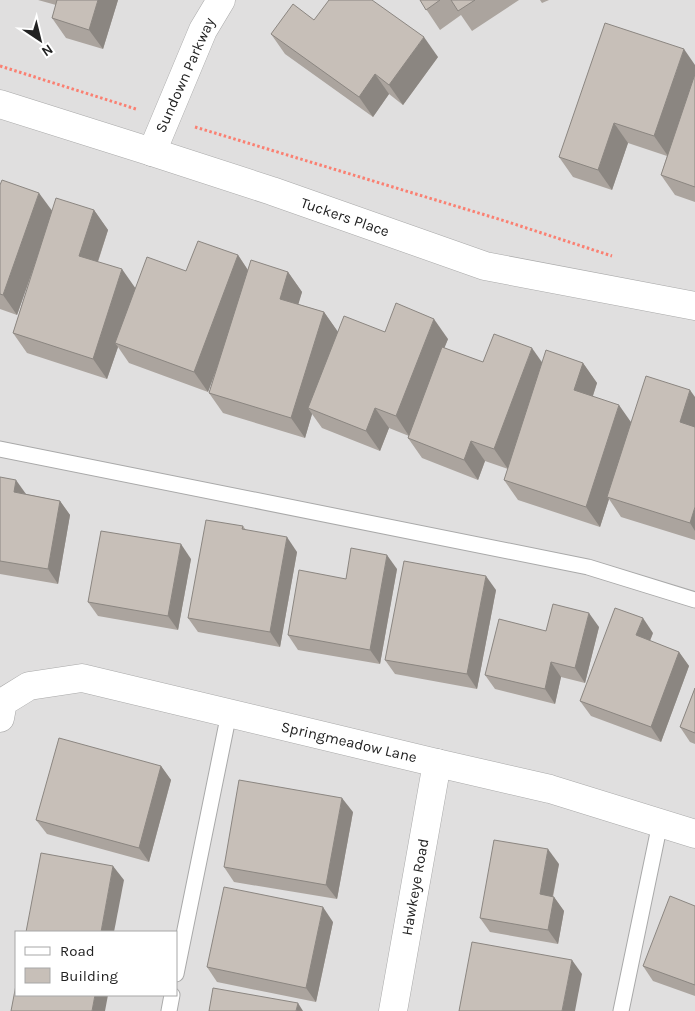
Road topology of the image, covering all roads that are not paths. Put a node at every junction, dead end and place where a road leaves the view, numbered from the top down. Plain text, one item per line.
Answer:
1 (221, 0) edge
2 (0, 104) edge
3 (152, 152) junction
4 (695, 306) edge
5 (0, 449) edge
6 (695, 600) edge
7 (1, 706) edge
8 (229, 713) junction
9 (437, 763) junction
10 (660, 823) junction
11 (695, 834) edge
12 (178, 964) edge
13 (172, 996) edge
14 (169, 1011) edge
15 (393, 1011) edge
16 (621, 1011) edge

1 - 3 street, Sundown Parkway
2 - 3 street, Tuckers Place
3 - 4 street, Tuckers Place
5 - 6 lane
7 - 8 street, Springmeadow Lane
8 - 9 street, Springmeadow Lane
8 - 12 lane
9 - 10 street, Springmeadow Lane
9 - 15 street, Hawkeye Road
10 - 11 street, Springmeadow Lane
10 - 16 lane
13 - 14 lane

